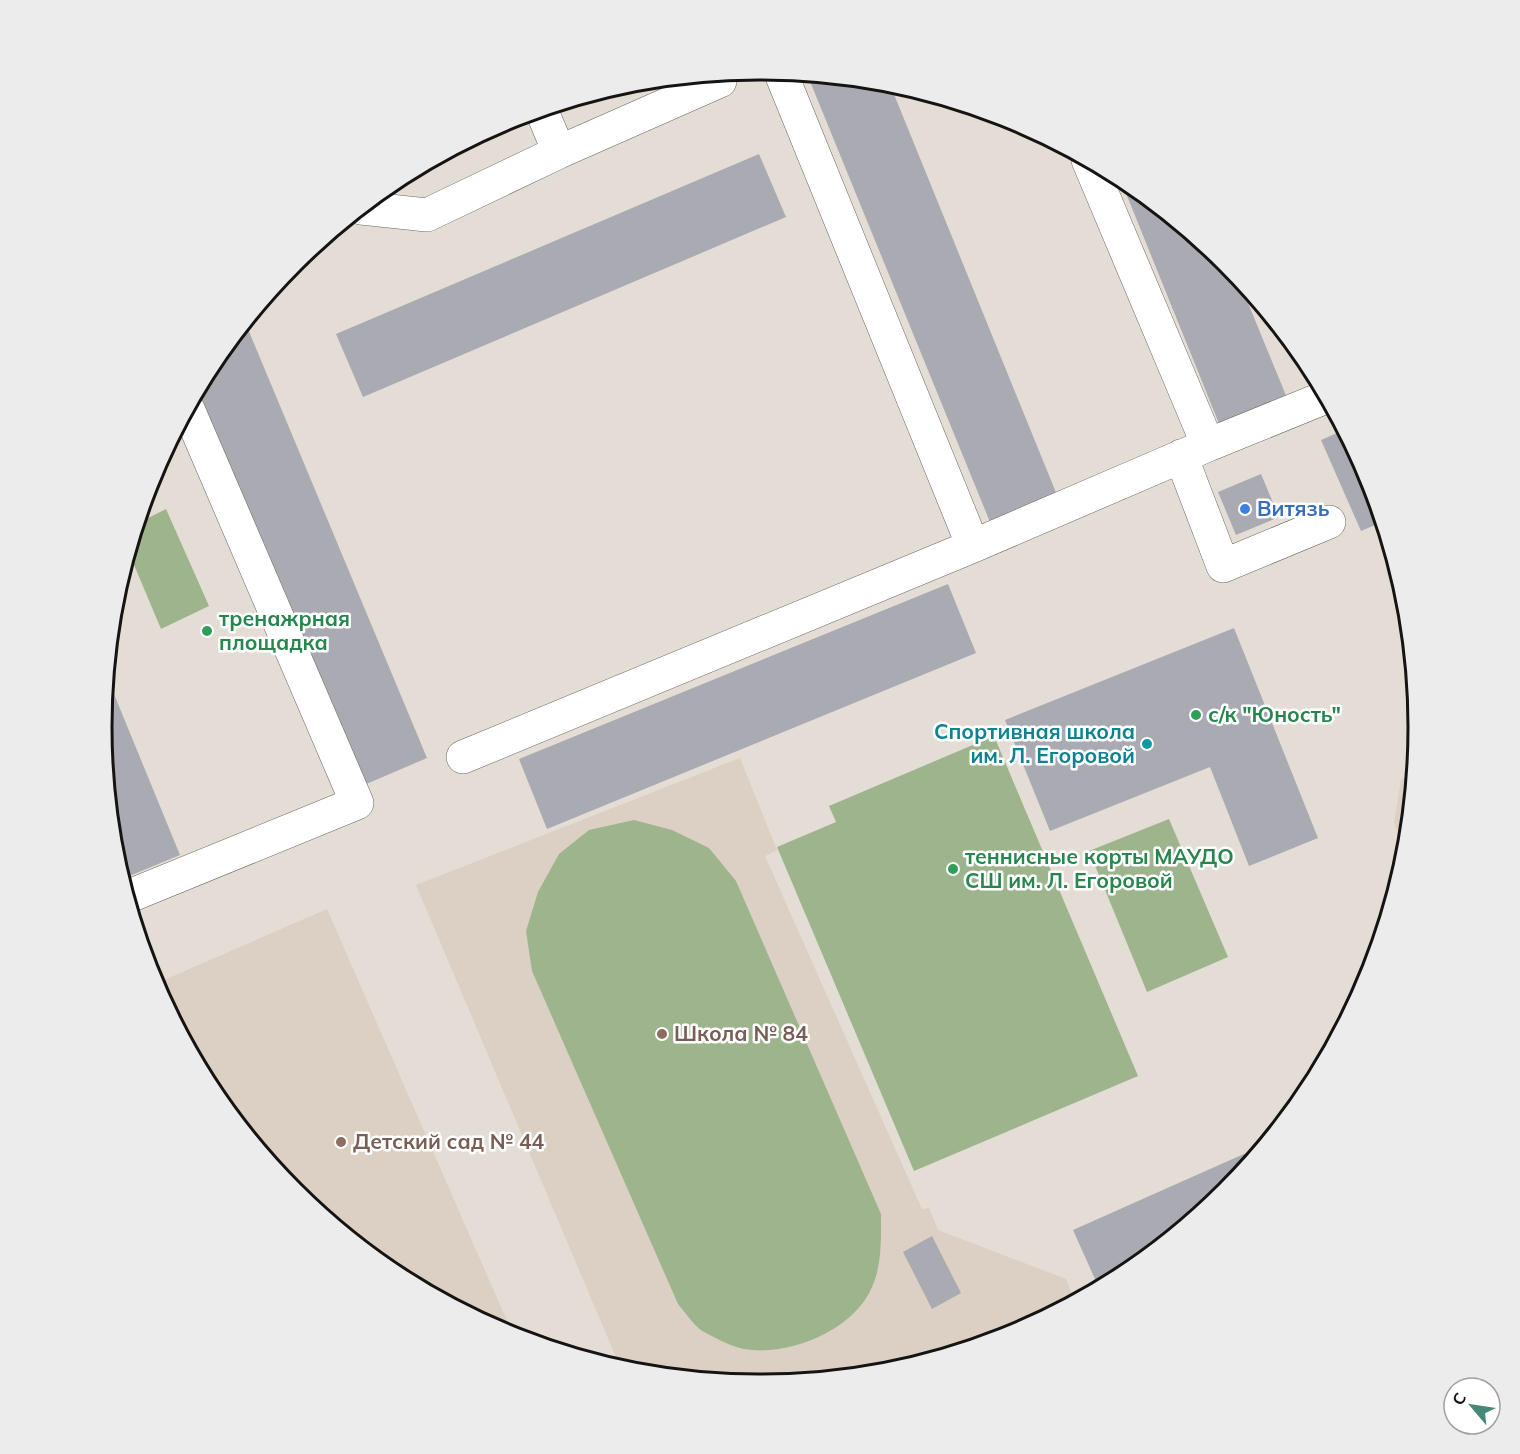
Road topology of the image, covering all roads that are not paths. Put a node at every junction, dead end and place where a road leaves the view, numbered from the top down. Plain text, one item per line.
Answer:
1 (720, 81) dead end
2 (784, 81) edge
3 (544, 117) edge
4 (559, 152) junction
5 (1092, 171) edge
6 (372, 209) edge
7 (1319, 400) edge
8 (192, 417) edge
9 (1194, 450) junction
10 (1329, 522) dead end
11 (973, 546) junction
12 (463, 757) dead end
13 (135, 894) edge

1 - 4 lane
2 - 11 lane
3 - 4 lane
4 - 6 lane
5 - 9 lane
7 - 9 lane
8 - 13 lane
9 - 10 lane
9 - 11 lane
11 - 12 lane

